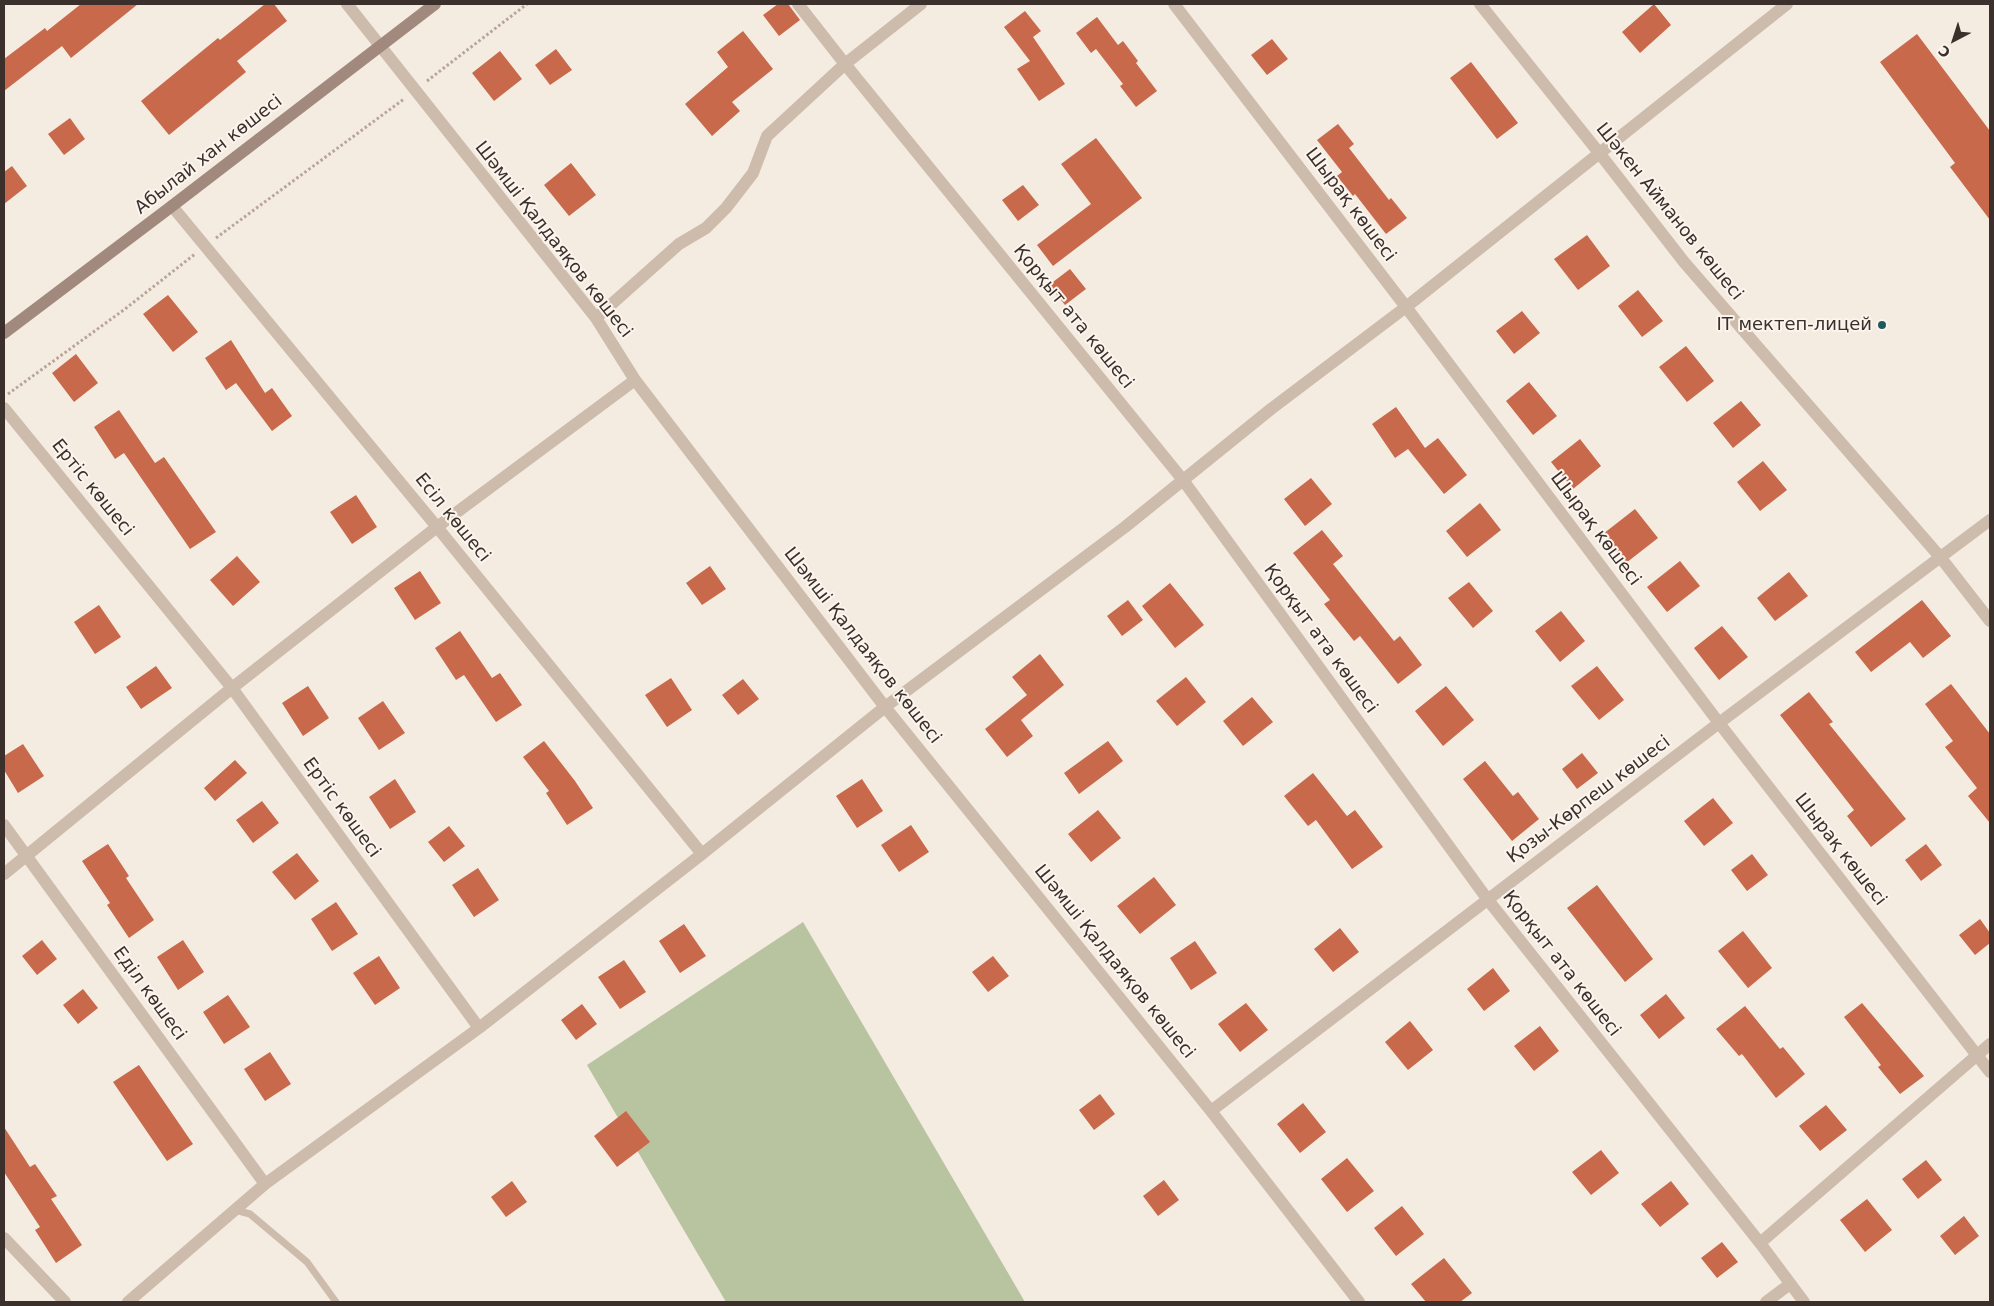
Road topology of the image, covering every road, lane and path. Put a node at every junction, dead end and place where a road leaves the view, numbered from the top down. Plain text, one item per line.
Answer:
1 (346, 4) edge
2 (435, 4) edge
3 (527, 4) edge
4 (798, 4) edge
5 (921, 4) edge
6 (1174, 4) edge
7 (1480, 4) edge
8 (1787, 4) edge
9 (379, 46) junction
10 (845, 64) junction
11 (415, 91) junction
12 (1600, 154) junction
13 (172, 206) junction
14 (205, 246) junction
15 (1406, 307) junction
16 (596, 318) junction
17 (4, 333) edge
18 (635, 380) junction
19 (4, 397) edge
20 (4, 408) edge
21 (1183, 480) junction
22 (1990, 520) edge
23 (437, 527) junction
24 (1941, 558) junction
25 (1990, 621) edge
26 (232, 688) junction
27 (886, 706) junction
28 (1719, 723) junction
29 (4, 825) edge
30 (702, 854) junction
31 (28, 856) junction
32 (4, 874) edge
33 (1488, 900) junction
34 (479, 1028) junction
35 (1990, 1044) edge
36 (1977, 1054) junction
37 (1990, 1072) edge
38 (1211, 1111) junction
39 (265, 1184) junction
40 (235, 1210) junction
41 (4, 1238) edge
42 (1760, 1243) junction
43 (1790, 1284) junction
44 (142, 1298) edge
45 (65, 1302) edge
46 (128, 1302) edge
47 (336, 1302) edge
48 (1359, 1302) edge
49 (1766, 1302) edge
50 (1804, 1302) edge

1 - 9 street, Шәмші Қалдаяқов көшесі
2 - 9 street, Абылай хан көшесі
3 - 11 path
4 - 10 street, Қорқыт ата көшесі
5 - 10 street
6 - 15 street, Шырақ көшесі
7 - 12 street, Шәкен Айманов көшесі
8 - 12 street
9 - 11 street, Шәмші Қалдаяқов көшесі
9 - 13 street, Абылай хан көшесі
10 - 16 street
10 - 21 street, Қорқыт ата көшесі
11 - 14 path
11 - 16 street, Шәмші Қалдаяқов көшесі
12 - 15 street
12 - 24 street, Шәкен Айманов көшесі
13 - 14 street, Есіл көшесі
13 - 17 street, Абылай хан көшесі
14 - 19 path
14 - 23 street, Есіл көшесі
15 - 21 street
15 - 28 street, Шырақ көшесі
16 - 18 street, Шәмші Қалдаяқов көшесі
18 - 23 street
18 - 27 street, Шәмші Қалдаяқов көшесі
20 - 26 street, Ертіс көшесі
21 - 27 street
21 - 33 street, Қорқыт ата көшесі
22 - 24 street, Қозы-Көрпеш көшесі
23 - 26 street
23 - 30 street, Есіл көшесі
24 - 25 street, Шәкен Айманов көшесі
24 - 28 street, Қозы-Көрпеш көшесі
26 - 31 street
26 - 34 street, Ертіс көшесі
27 - 30 street
27 - 38 street, Шәмші Қалдаяқов көшесі
28 - 33 street, Қозы-Көрпеш көшесі
28 - 36 street, Шырақ көшесі
29 - 31 street, Еділ көшесі
30 - 34 street
31 - 32 street
31 - 39 street, Еділ көшесі
33 - 38 street, Қозы-Көрпеш көшесі
33 - 42 street, Қорқыт ата көшесі
34 - 39 street
35 - 36 street
36 - 37 street, Шырақ көшесі
36 - 42 street
38 - 48 street, Шәмші Қалдаяқов көшесі
39 - 40 street
40 - 44 street
40 - 47 lane
41 - 45 street
42 - 43 street, Қорқыт ата көшесі
43 - 49 street
43 - 50 street, Қорқыт ата көшесі
44 - 46 street

